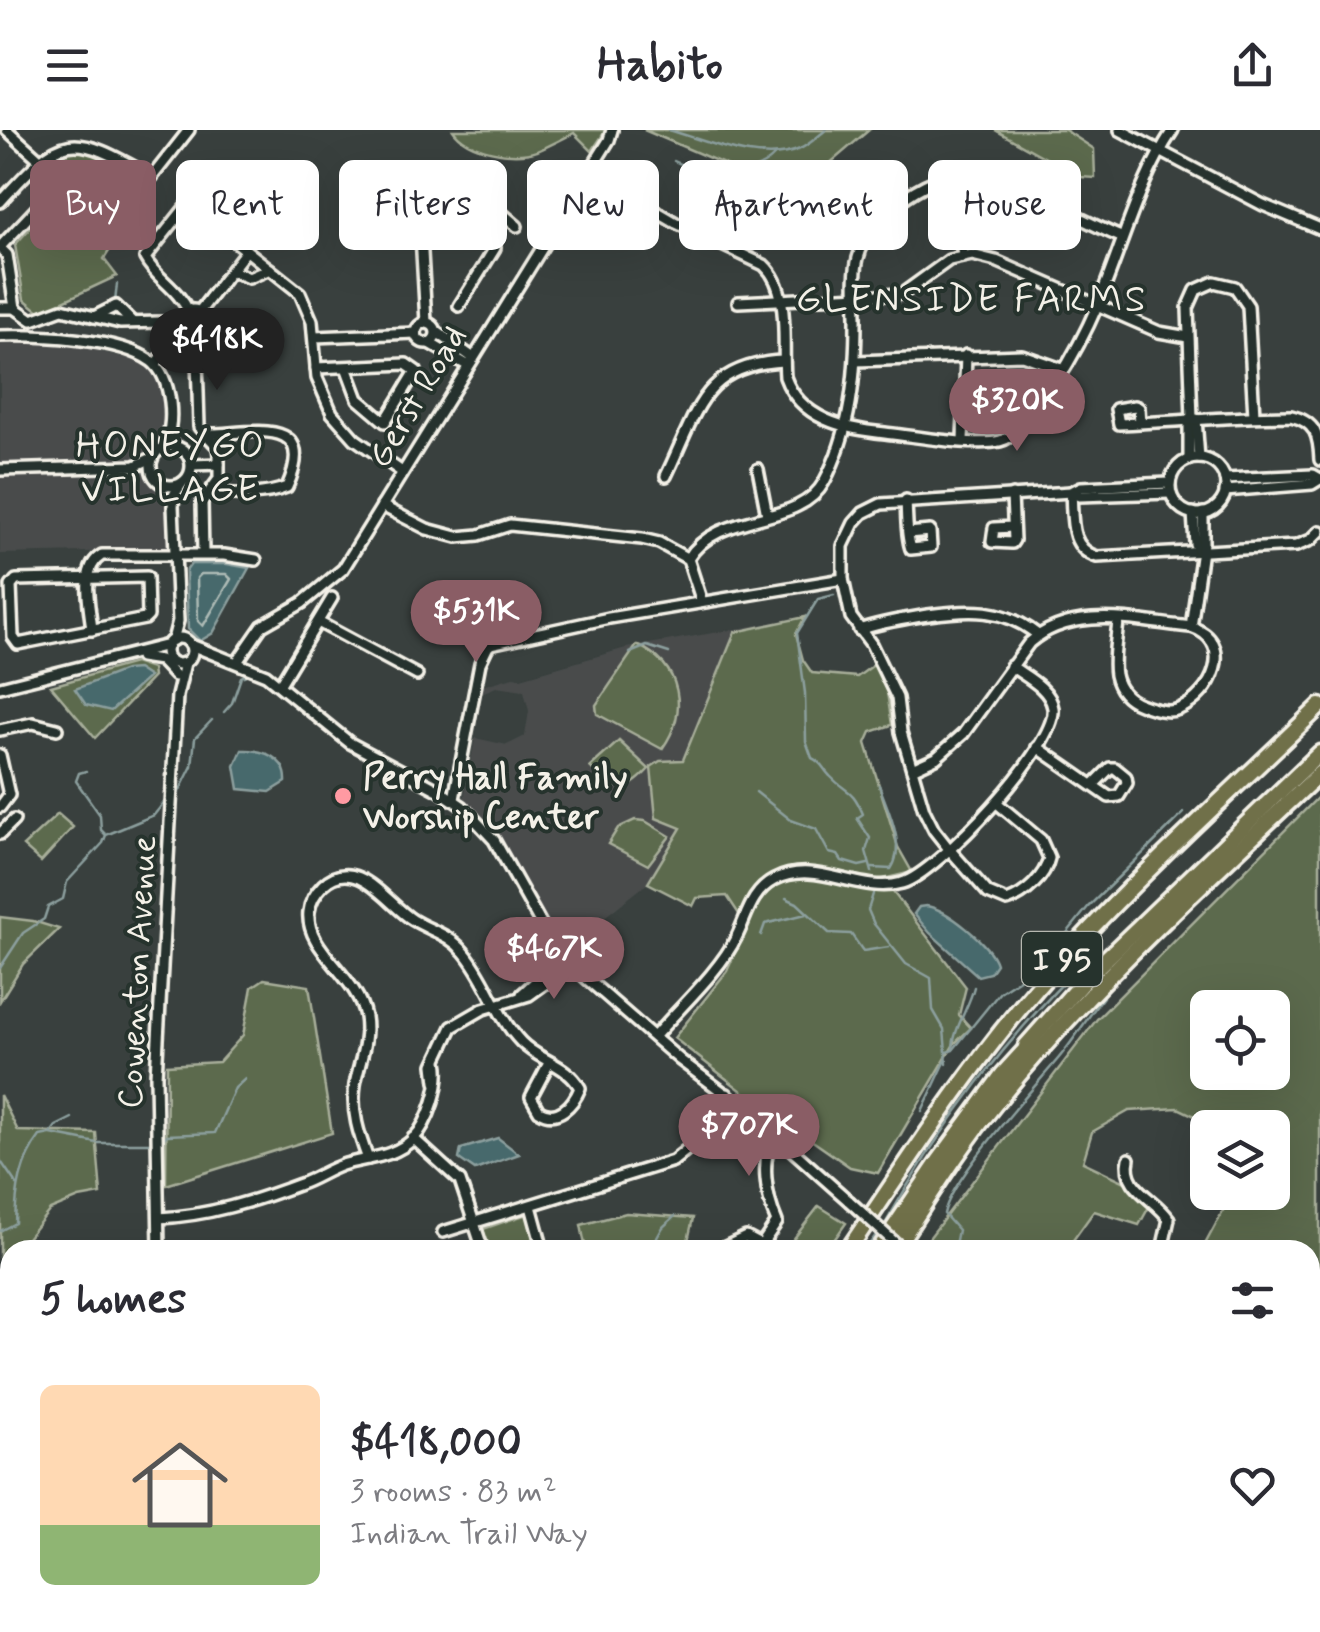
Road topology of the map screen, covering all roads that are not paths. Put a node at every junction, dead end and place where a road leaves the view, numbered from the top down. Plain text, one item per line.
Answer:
1 (7, 130) edge
2 (188, 130) edge
3 (612, 130) edge
4 (1120, 130) edge
5 (1173, 130) edge
6 (1160, 153) junction
7 (40, 160) joint
8 (128, 160) edge
9 (596, 160) edge
10 (30, 170) edge
11 (156, 172) edge
12 (928, 181) edge
13 (0, 202) edge
14 (659, 213) edge
15 (30, 215) edge
16 (507, 216) edge
17 (1081, 219) edge
18 (517, 226) dead end
19 (1320, 229) edge
20 (1121, 237) junction
21 (0, 247) edge
22 (422, 250) edge
23 (493, 250) edge
24 (540, 250) edge
25 (962, 250) edge
26 (246, 251) junction
27 (963, 256) junction
28 (270, 269) junction
29 (232, 271) junction
30 (856, 297) junction
31 (781, 300) junction
32 (738, 302) dead end
33 (1098, 305) junction
34 (459, 306) dead end
35 (0, 308) edge
36 (15, 308) junction
37 (194, 312) junction
38 (36, 320) junction
39 (426, 322) junction
40 (437, 332) junction
41 (416, 333) junction
42 (183, 334) junction
43 (36, 335) junction
44 (0, 336) edge
45 (314, 337) junction
46 (1188, 337) junction
47 (430, 342) junction
48 (966, 355) junction
49 (470, 361) junction
50 (783, 361) junction
51 (856, 362) junction
52 (155, 364) junction
53 (346, 367) junction
54 (316, 368) junction
55 (1062, 368) junction
56 (1254, 416) junction
57 (1192, 419) junction
58 (1140, 423) dead end
59 (843, 427) junction
60 (171, 429) junction
61 (210, 438) junction
62 (963, 440) junction
63 (163, 447) junction
64 (179, 447) junction
65 (152, 458) junction
66 (1194, 459) junction
67 (1320, 460) edge
68 (219, 464) junction
69 (192, 465) junction
70 (136, 466) junction
71 (758, 469) dead end
72 (0, 470) edge
73 (402, 472) junction
74 (154, 476) junction
75 (666, 476) dead end
76 (1320, 479) edge
77 (1225, 480) junction
78 (182, 483) junction
79 (164, 484) junction
80 (1170, 488) junction
81 (212, 490) junction
82 (1225, 491) junction
83 (1071, 492) junction
84 (1012, 494) junction
85 (906, 500) junction
86 (173, 506) junction
87 (382, 506) junction
88 (1198, 513) junction
89 (767, 515) junction
90 (1013, 527) dead end
91 (1320, 531) edge
92 (908, 533) dead end
93 (1199, 551) junction
94 (174, 554) junction
95 (203, 554) junction
96 (256, 560) dead end
97 (688, 560) junction
98 (88, 578) junction
99 (843, 579) junction
100 (332, 598) dead end
101 (702, 602) junction
102 (1118, 620) junction
103 (178, 621) junction
104 (318, 622) junction
105 (1191, 627) junction
106 (92, 630) junction
107 (859, 630) junction
108 (1038, 635) junction
109 (188, 642) junction
110 (170, 651) junction
111 (212, 655) junction
112 (122, 656) junction
113 (188, 661) junction
114 (236, 662) junction
115 (1010, 666) junction
116 (417, 675) dead end
117 (175, 676) junction
118 (280, 684) junction
119 (0, 686) edge
120 (177, 696) junction
121 (1320, 706) edge
122 (56, 729) dead end
123 (0, 730) edge
124 (1038, 747) junction
125 (1320, 753) edge
126 (0, 756) edge
127 (912, 769) junction
128 (1320, 772) edge
129 (1093, 785) dead end
130 (454, 800) junction
131 (997, 802) junction
132 (0, 807) edge
133 (14, 820) dead end
134 (0, 834) edge
135 (948, 849) junction
136 (567, 961) junction
137 (1086, 1001) junction
138 (496, 1005) junction
139 (654, 1037) junction
140 (1026, 1046) junction
141 (549, 1062) junction
142 (727, 1094) junction
143 (775, 1134) junction
144 (414, 1138) junction
145 (368, 1159) junction
146 (1129, 1159) dead end
147 (531, 1206) junction
148 (159, 1218) junction
149 (475, 1222) junction
150 (443, 1232) dead end
151 (159, 1240) edge
152 (480, 1240) edge
153 (540, 1240) edge
154 (766, 1240) edge
155 (855, 1240) edge
156 (886, 1240) edge
157 (892, 1240) edge
158 (901, 1240) edge
159 (1164, 1240) edge

1 - 7 street
2 - 11 street
3 - 9 street, Gerst Road
4 - 6 street
5 - 6 street
6 - 19 street
6 - 20 street
7 - 8 street
10 - 13 street
12 - 30 street
14 - 31 street
15 - 21 street
16 - 18 street
17 - 20 street
20 - 33 street
21 - 36 street
22 - 39 street
23 - 34 street
24 - 49 street, Gerst Road
25 - 27 street
26 - 28 street
26 - 29 street
26 - 37 street
27 - 30 street
27 - 33 street
28 - 29 street
28 - 45 street
29 - 37 street
30 - 31 street
30 - 51 street
31 - 32 street
31 - 50 street
33 - 46 street
33 - 55 street
35 - 36 street
36 - 38 street
37 - 42 street
37 - 42 street
38 - 42 street
38 - 43 street
39 - 40 street
39 - 41 street
40 - 47 street
40 - 49 street
41 - 45 street
41 - 47 street
42 - 52 street
42 - 61 street
43 - 44 street
43 - 52 street
45 - 54 street
46 - 56 street
46 - 57 street
47 - 49 street
48 - 51 street
48 - 55 street
48 - 62 street
49 - 73 street, Gerst Road
50 - 59 street
50 - 75 street
51 - 59 street
52 - 60 street
53 - 53 street
53 - 54 street
54 - 73 street
55 - 62 street
56 - 57 street
56 - 67 street
57 - 58 street
57 - 66 street
59 - 62 street
59 - 89 street
60 - 63 street
60 - 64 street
61 - 68 street
61 - 81 street
63 - 64 street
63 - 65 street
64 - 69 street
65 - 70 street
65 - 74 street
66 - 77 street
66 - 80 street
68 - 69 street
68 - 81 street
69 - 78 street
70 - 72 street
70 - 74 street
71 - 89 street
73 - 87 street, Gerst Road
74 - 79 street
76 - 77 street
76 - 82 street
77 - 82 street
78 - 79 street
78 - 86 street
79 - 86 street
80 - 83 street
80 - 88 street
81 - 95 street
82 - 88 street
83 - 84 street
83 - 93 street
84 - 85 street
84 - 90 street
85 - 92 street
85 - 99 street
86 - 94 street
87 - 97 street
87 - 114 street, Gerst Road
88 - 93 street
89 - 97 street
91 - 93 street
93 - 105 street
94 - 95 street
94 - 98 street
94 - 103 street
95 - 96 street
97 - 101 street
98 - 106 street
98 - 106 street
98 - 106 street
99 - 101 street
99 - 107 street
100 - 104 street
101 - 130 street
102 - 105 street
102 - 105 street
102 - 108 street
103 - 109 street
103 - 110 street
104 - 116 street
104 - 118 street
107 - 108 street
107 - 127 street
108 - 115 street
109 - 110 street
109 - 111 street
109 - 113 street, Cowenton Avenue
110 - 112 street
110 - 113 street
110 - 117 street, Cowenton Avenue
111 - 113 street
111 - 114 street
112 - 117 street
112 - 119 street
113 - 120 street, Cowenton Avenue
114 - 118 street
115 - 124 street
115 - 127 street
117 - 120 street, Cowenton Avenue
118 - 130 street
120 - 148 street, Cowenton Avenue
121 - 155 highway, I 95
122 - 123 street
124 - 129 street
124 - 131 street
125 - 140 highway
126 - 132 street
127 - 135 street
128 - 137 highway, I 95
130 - 136 street
131 - 135 street
131 - 135 street
133 - 134 street
135 - 139 street
136 - 138 street
136 - 139 street
137 - 140 highway
137 - 158 highway, I 95
138 - 141 street
138 - 144 street
138 - 145 street
139 - 142 street
140 - 156 highway
141 - 141 street
142 - 143 street
142 - 147 street
143 - 154 street
143 - 157 street, bridge
144 - 145 street
144 - 149 street
145 - 148 street
146 - 159 street
147 - 149 street
147 - 153 street
148 - 151 street, Cowenton Avenue
149 - 150 street
149 - 152 street

